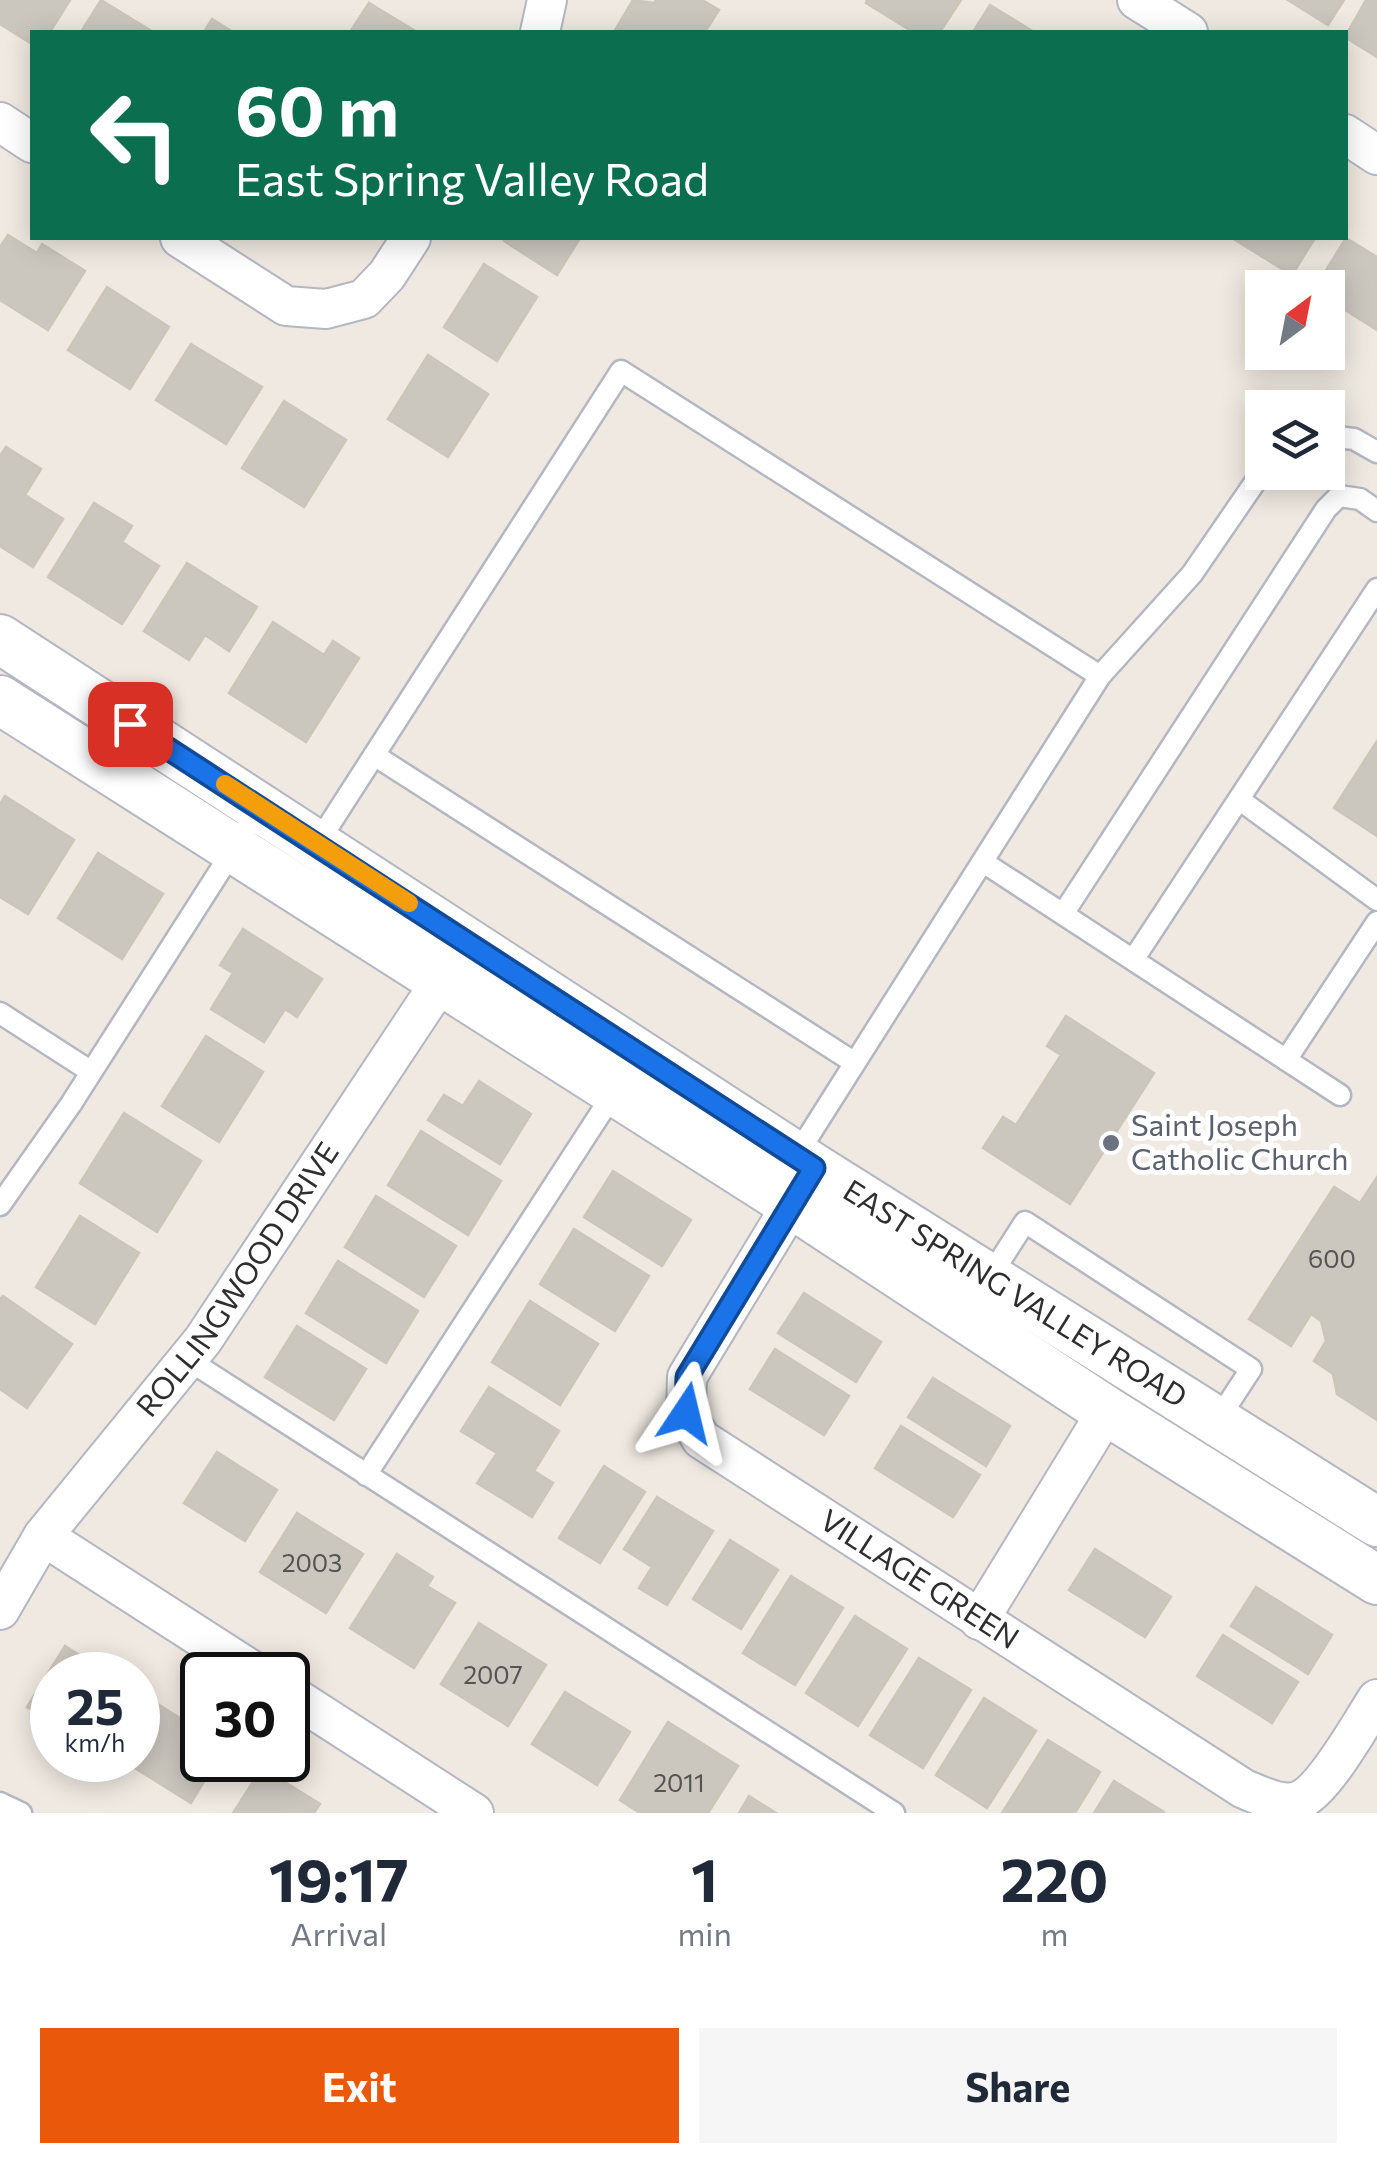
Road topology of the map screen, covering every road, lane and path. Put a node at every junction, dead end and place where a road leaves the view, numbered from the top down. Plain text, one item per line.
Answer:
1 (547, 0) edge
2 (1137, 0) edge
3 (540, 30) edge
4 (1185, 30) edge
5 (0, 122) edge
6 (1348, 136) edge
7 (30, 142) edge
8 (1377, 155) edge
9 (183, 240) edge
10 (410, 240) edge
11 (1345, 438) edge
12 (1377, 452) edge
13 (1250, 490) edge
14 (1377, 511) edge
15 (1377, 589) edge
16 (0, 639) edge
17 (1100, 676) junction
18 (0, 700) edge
19 (374, 755) junction
20 (1240, 800) junction
21 (260, 808) junction
22 (317, 844) junction
23 (234, 850) junction
24 (982, 862) junction
25 (1377, 900) edge
26 (1062, 914) junction
27 (1377, 922) edge
28 (468, 941) junction
29 (1133, 960) junction
30 (441, 980) junction
31 (0, 1012) edge
32 (1286, 1060) junction
33 (855, 1063) junction
34 (90, 1071) junction
35 (615, 1091) junction
36 (1340, 1095) dead end
37 (790, 1178) junction
38 (0, 1205) edge
39 (988, 1278) junction
40 (187, 1360) junction
41 (1107, 1411) junction
42 (1217, 1421) junction
43 (366, 1475) junction
44 (1377, 1522) edge
45 (43, 1536) junction
46 (1377, 1580) edge
47 (0, 1610) edge
48 (979, 1620) junction
49 (223, 1652) edge
50 (1377, 1700) edge
51 (310, 1707) edge
52 (0, 1802) edge
53 (22, 1813) edge
54 (474, 1813) edge
55 (894, 1813) edge

1 - 3 street
2 - 4 street
5 - 7 street
6 - 8 street
9 - 10 street
11 - 12 lane
13 - 17 lane
14 - 26 lane
15 - 20 lane
16 - 21 street, EAST SPRING VALLEY ROAD
17 - 19 lane
17 - 24 lane
18 - 23 street, EAST SPRING VALLEY ROAD
19 - 22 lane
19 - 33 lane
20 - 25 lane
20 - 29 lane
21 - 22 street, EAST SPRING VALLEY ROAD
21 - 23 lane
22 - 28 street, EAST SPRING VALLEY ROAD
23 - 30 street, EAST SPRING VALLEY ROAD
23 - 34 lane
24 - 26 lane
24 - 33 lane
26 - 29 lane
27 - 32 lane
28 - 30 street, ROLLINGWOOD DRIVE
28 - 37 street, EAST SPRING VALLEY ROAD
29 - 32 lane
30 - 35 street, EAST SPRING VALLEY ROAD
30 - 40 street, ROLLINGWOOD DRIVE
31 - 34 lane
32 - 36 lane
33 - 37 lane
34 - 38 lane
35 - 37 street, EAST SPRING VALLEY ROAD
35 - 43 lane
37 - 39 street, EAST SPRING VALLEY ROAD
37 - 41 street, EAST SPRING VALLEY ROAD
37 - 48 street, VILLAGE GREEN
39 - 42 street, EAST SPRING VALLEY ROAD
39 - 42 lane
40 - 43 lane
40 - 45 street, ROLLINGWOOD DRIVE
41 - 46 street, EAST SPRING VALLEY ROAD
41 - 48 street
42 - 44 street, EAST SPRING VALLEY ROAD
43 - 55 lane
45 - 47 street, ROLLINGWOOD DRIVE
45 - 49 street
48 - 50 street, VILLAGE GREEN
51 - 54 street
52 - 53 lane

